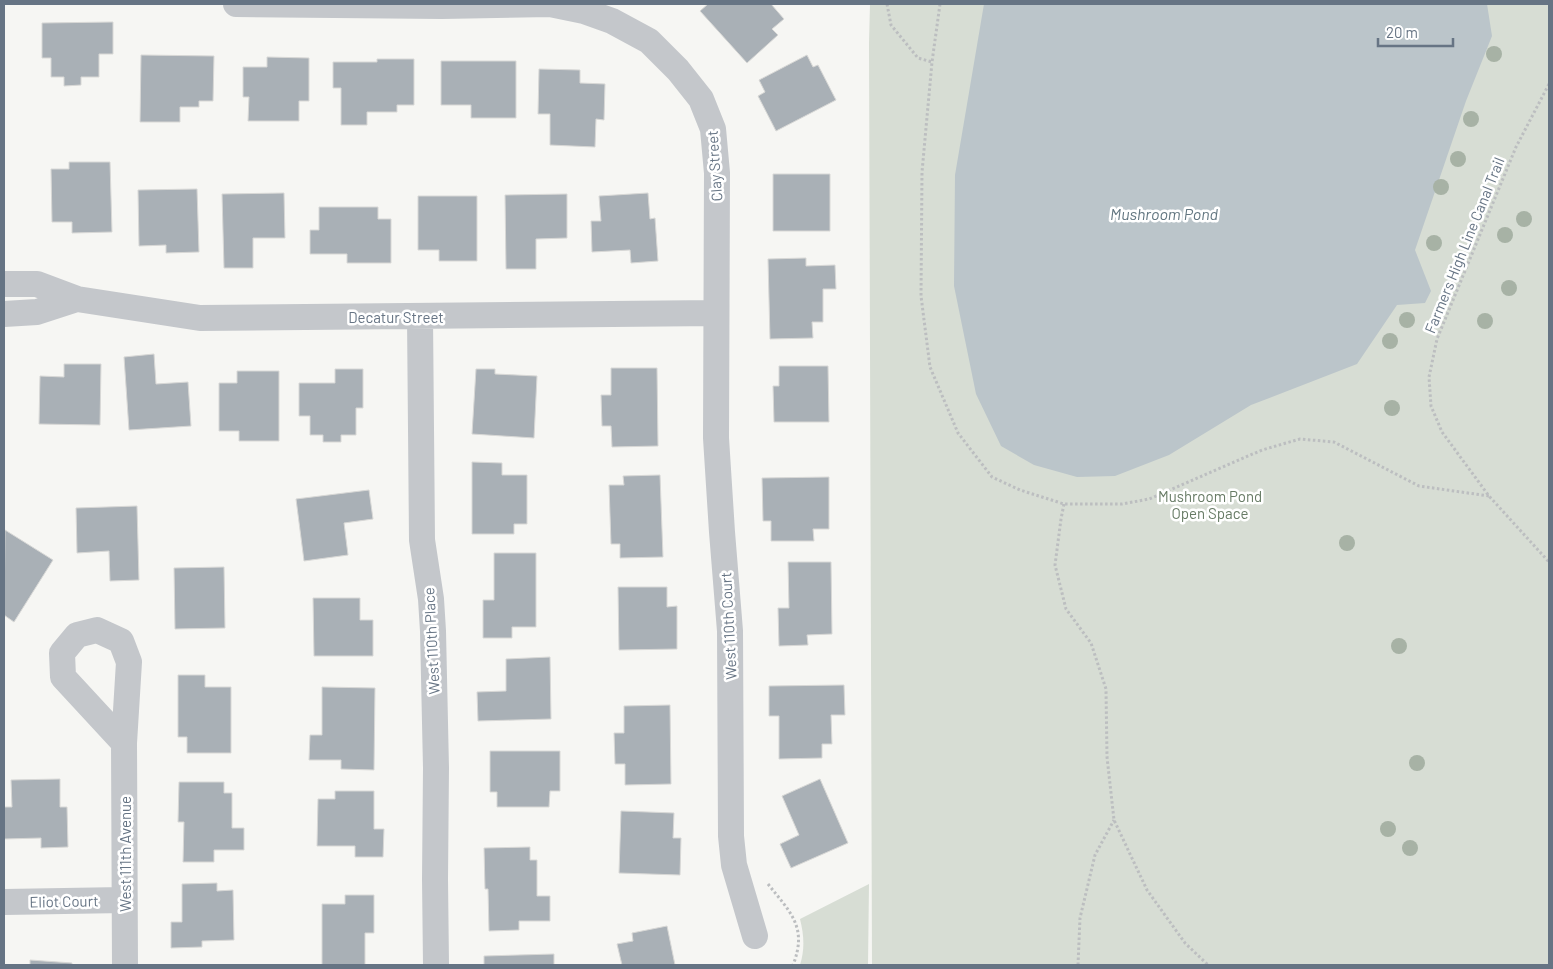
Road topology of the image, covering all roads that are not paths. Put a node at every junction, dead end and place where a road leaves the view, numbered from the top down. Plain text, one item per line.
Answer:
1 (236, 4) edge
2 (4, 284) edge
3 (77, 300) junction
4 (716, 313) junction
5 (4, 314) edge
6 (420, 317) junction
7 (124, 743) dead end
8 (124, 900) junction
9 (4, 902) edge
10 (755, 936) dead end
11 (126, 965) edge
12 (436, 965) edge

1 - 4 street, Clay Street
2 - 3 street, Decatur Street
3 - 5 street, Decatur Street
3 - 6 street, Decatur Street
4 - 6 street, Decatur Street
4 - 10 street, West 110th Court
6 - 12 street, West 110th Place
7 - 8 street, West 111th Avenue
8 - 9 street, Eliot Court
8 - 11 street, West 111th Avenue

